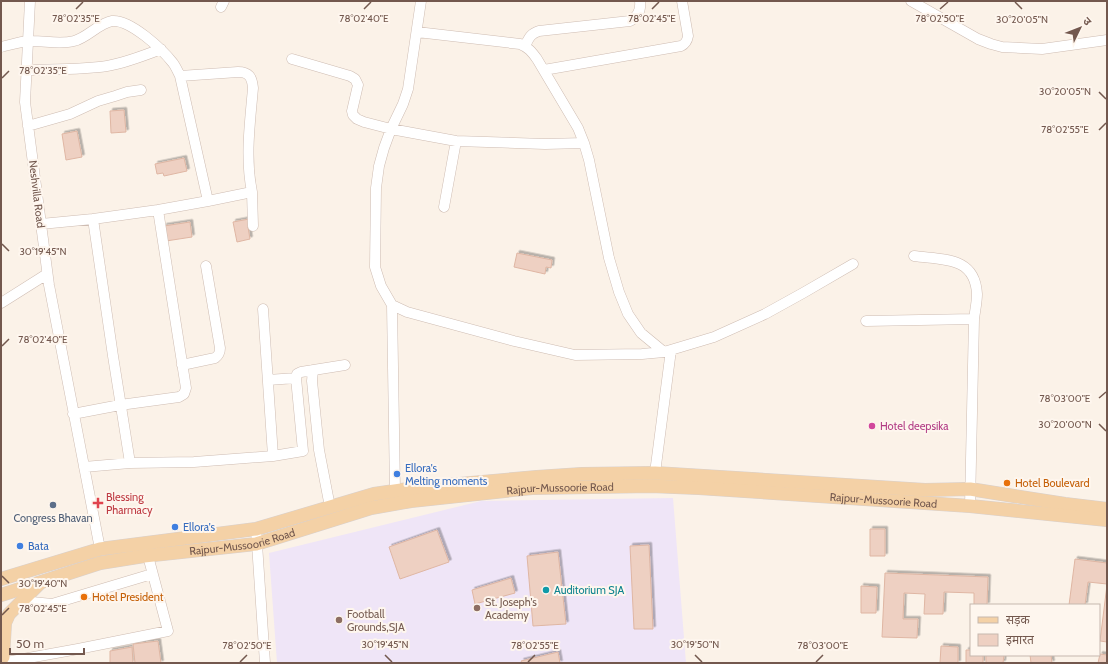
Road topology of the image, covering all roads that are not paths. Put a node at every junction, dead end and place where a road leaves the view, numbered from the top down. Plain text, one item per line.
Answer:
1 (30, 1) edge
2 (421, 1) edge
3 (640, 1) edge
4 (682, 1) edge
5 (911, 1) edge
6 (417, 32) junction
7 (1107, 40) edge
8 (28, 41) junction
9 (525, 46) junction
10 (1, 47) edge
11 (161, 49) junction
12 (292, 59) dead end
13 (26, 70) junction
14 (544, 70) junction
15 (180, 76) junction
16 (142, 90) dead end
17 (28, 126) junction
18 (391, 129) junction
19 (456, 141) junction
20 (584, 143) junction
21 (252, 192) junction
22 (208, 201) junction
23 (444, 207) dead end
24 (158, 210) junction
25 (94, 219) junction
26 (41, 224) junction
27 (253, 226) dead end
28 (914, 256) dead end
29 (853, 264) dead end
30 (206, 266) dead end
31 (47, 274) junction
32 (1, 303) edge
33 (392, 305) junction
34 (263, 309) dead end
35 (974, 319) junction
36 (866, 321) dead end
37 (668, 351) junction
38 (182, 365) junction
39 (345, 365) dead end
40 (313, 370) junction
41 (296, 378) junction
42 (268, 380) junction
43 (120, 404) junction
44 (73, 414) junction
45 (319, 450) junction
46 (303, 451) junction
47 (273, 456) junction
48 (130, 463) junction
49 (84, 467) junction
50 (655, 473) junction
51 (970, 489) junction
52 (395, 491) junction
53 (970, 506) junction
54 (330, 507) junction
55 (1107, 509) edge
56 (1107, 520) edge
57 (256, 529) junction
58 (256, 544) junction
59 (100, 549) junction
60 (148, 556) junction
61 (152, 574) junction
62 (1, 579) edge
63 (40, 583) junction
64 (1, 595) edge
65 (22, 601) junction
66 (1, 660) edge
67 (1, 663) edge
68 (265, 663) edge

1 - 8 street, Neshvilla Road
2 - 6 street
3 - 9 street
4 - 14 street
5 - 7 street
6 - 9 street
6 - 18 street
8 - 10 street
8 - 11 street
8 - 13 street, Neshvilla Road
9 - 14 street
11 - 13 street
11 - 15 street
12 - 18 street
13 - 17 street, Neshvilla Road
14 - 20 street
15 - 21 street
15 - 22 street
16 - 17 street
17 - 26 street, Neshvilla Road
18 - 19 street
18 - 33 street
19 - 20 street
19 - 23 street
20 - 37 street
21 - 22 street
21 - 27 street
22 - 24 street
24 - 25 street
24 - 38 street
25 - 26 street
25 - 43 street
26 - 31 street, Neshvilla Road
28 - 35 street
29 - 37 street
30 - 38 street
31 - 32 street
31 - 44 street, Neshvilla Road
33 - 37 street
33 - 52 street
34 - 42 street
35 - 36 street
35 - 51 street
37 - 50 street
38 - 43 street
39 - 40 street
40 - 41 street
40 - 45 street
41 - 42 street
41 - 46 street
42 - 47 street
43 - 44 street
43 - 48 street
44 - 49 street, Neshvilla Road
45 - 46 street
45 - 54 street
46 - 47 street
47 - 48 street
48 - 49 street
49 - 59 street, Neshvilla Road
50 - 51 main road, Rajpur-Mussoorie Road
50 - 52 main road, Rajpur-Mussoorie Road
51 - 53 street
51 - 55 main road, Rajpur-Mussoorie Road
52 - 54 main road, Rajpur-Mussoorie Road
53 - 56 main road, Rajpur-Mussoorie Road
53 - 58 main road, Rajpur-Mussoorie Road
54 - 57 main road, Rajpur-Mussoorie Road
57 - 58 street
57 - 59 main road, Rajpur-Mussoorie Road
58 - 60 main road, Rajpur-Mussoorie Road
58 - 68 street
59 - 62 main road, Rajpur-Mussoorie Road
60 - 61 street
60 - 63 main road, Rajpur-Mussoorie Road
61 - 65 street
61 - 67 street
63 - 64 main road, Rajpur-Mussoorie Road
63 - 65 main road
65 - 66 main road

